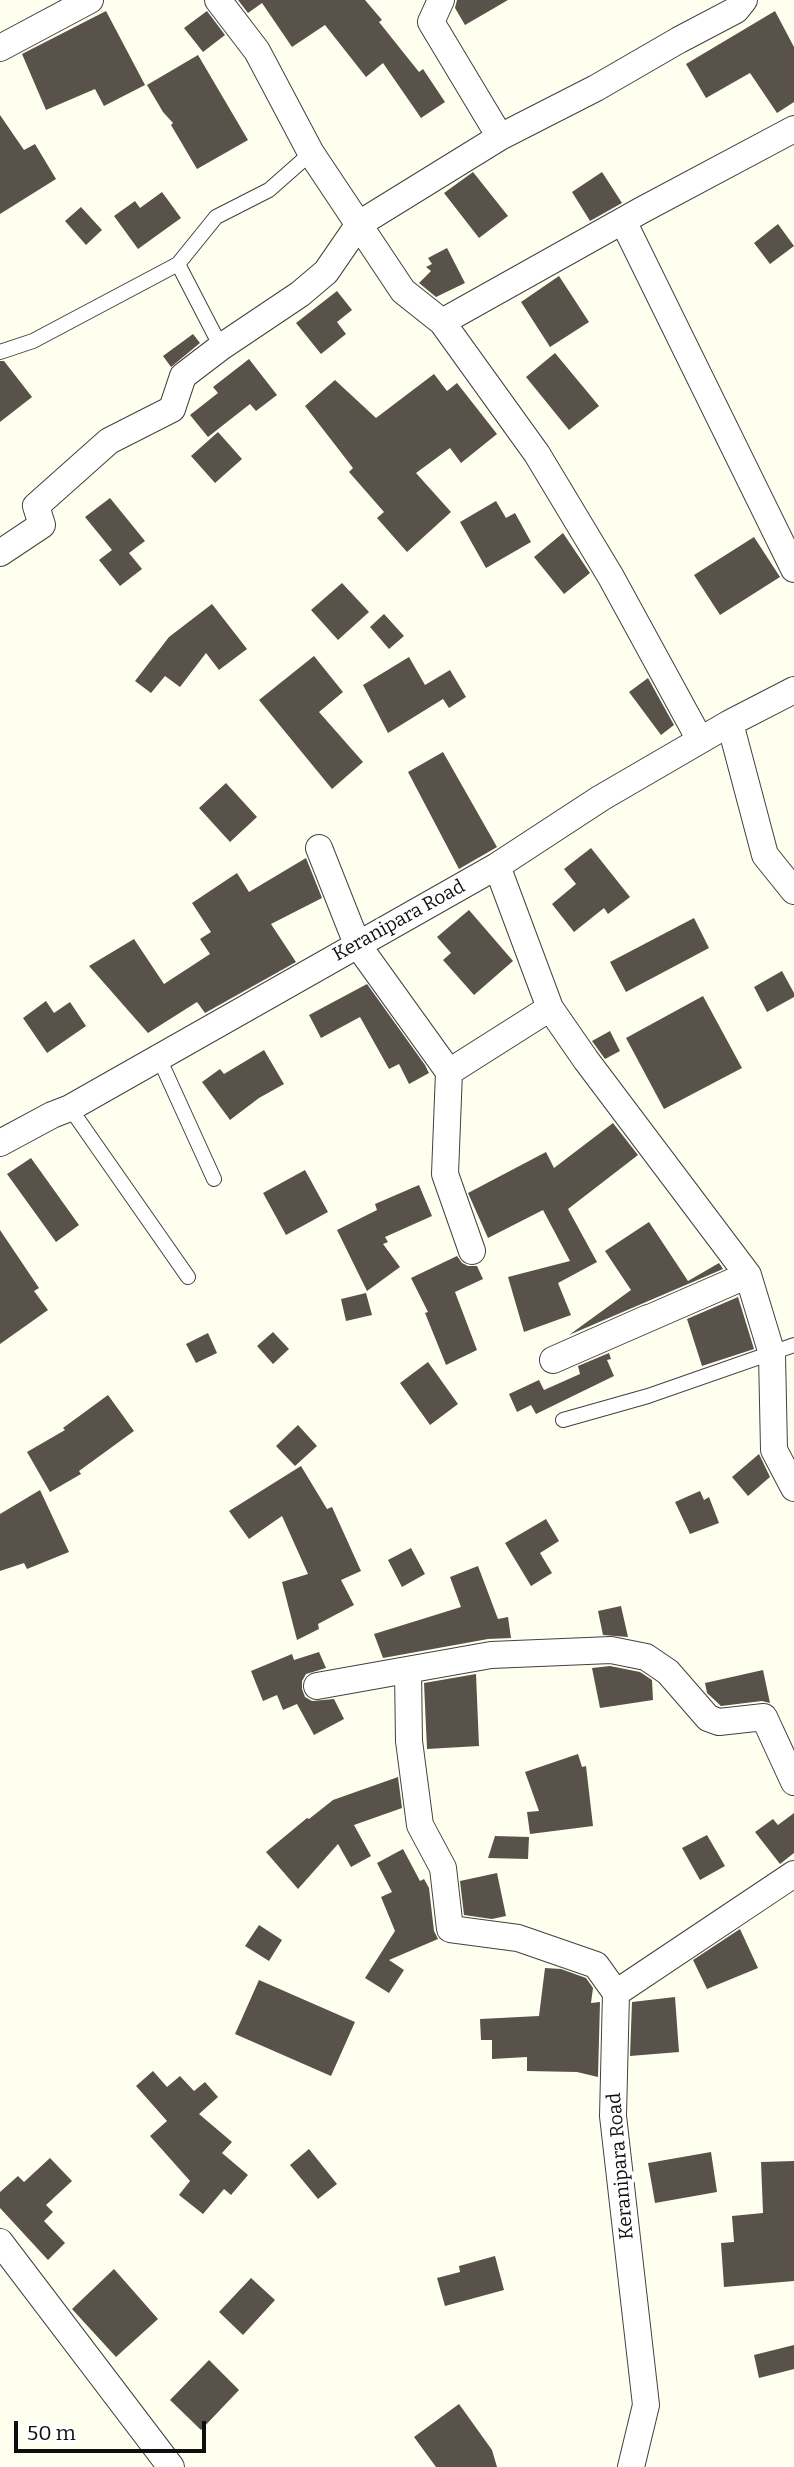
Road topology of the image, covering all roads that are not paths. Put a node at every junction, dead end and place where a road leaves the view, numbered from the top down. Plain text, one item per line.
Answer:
1 (90, 0) edge
2 (218, 0) edge
3 (441, 0) edge
4 (744, 0) edge
5 (0, 48) edge
6 (794, 129) edge
7 (500, 137) junction
8 (311, 153) junction
9 (623, 222) junction
10 (359, 224) junction
11 (178, 264) junction
12 (442, 322) junction
13 (222, 346) junction
14 (0, 352) edge
15 (0, 553) edge
16 (794, 569) edge
17 (794, 690) edge
18 (730, 723) junction
19 (700, 740) junction
20 (319, 848) dead end
21 (497, 866) junction
22 (794, 891) edge
23 (357, 944) junction
24 (550, 1008) junction
25 (159, 1058) junction
26 (449, 1072) junction
27 (70, 1108) junction
28 (0, 1143) edge
29 (214, 1179) dead end
30 (472, 1251) dead end
31 (748, 1275) junction
32 (188, 1277) dead end
33 (648, 1318) dead end
34 (783, 1350) edge
35 (563, 1420) dead end
36 (794, 1488) edge
37 (408, 1671) junction
38 (317, 1686) dead end
39 (794, 1782) edge
40 (794, 1874) edge
41 (616, 1993) junction
42 (0, 2242) edge
43 (171, 2467) edge
44 (631, 2467) edge

1 - 5 street
2 - 8 street
3 - 7 street
4 - 7 street
6 - 9 street
7 - 10 street
8 - 10 street
8 - 11 lane
9 - 12 street
9 - 16 street
10 - 12 street
10 - 13 street
11 - 13 lane
11 - 14 lane
12 - 19 street
13 - 15 street
17 - 18 street, Keranipara Road
18 - 19 street, Keranipara Road
18 - 22 street
19 - 21 street, Keranipara Road
20 - 23 street
21 - 23 street, Keranipara Road
21 - 24 street
23 - 25 street, Keranipara Road
23 - 26 street
24 - 26 street
24 - 31 street
25 - 27 street, Keranipara Road
25 - 29 lane
26 - 30 street
27 - 28 street, Keranipara Road
27 - 32 lane
31 - 33 street
31 - 34 street
34 - 35 lane
34 - 36 street
37 - 38 street
37 - 39 street
37 - 41 street
40 - 41 street
41 - 44 street, Keranipara Road
42 - 43 street

